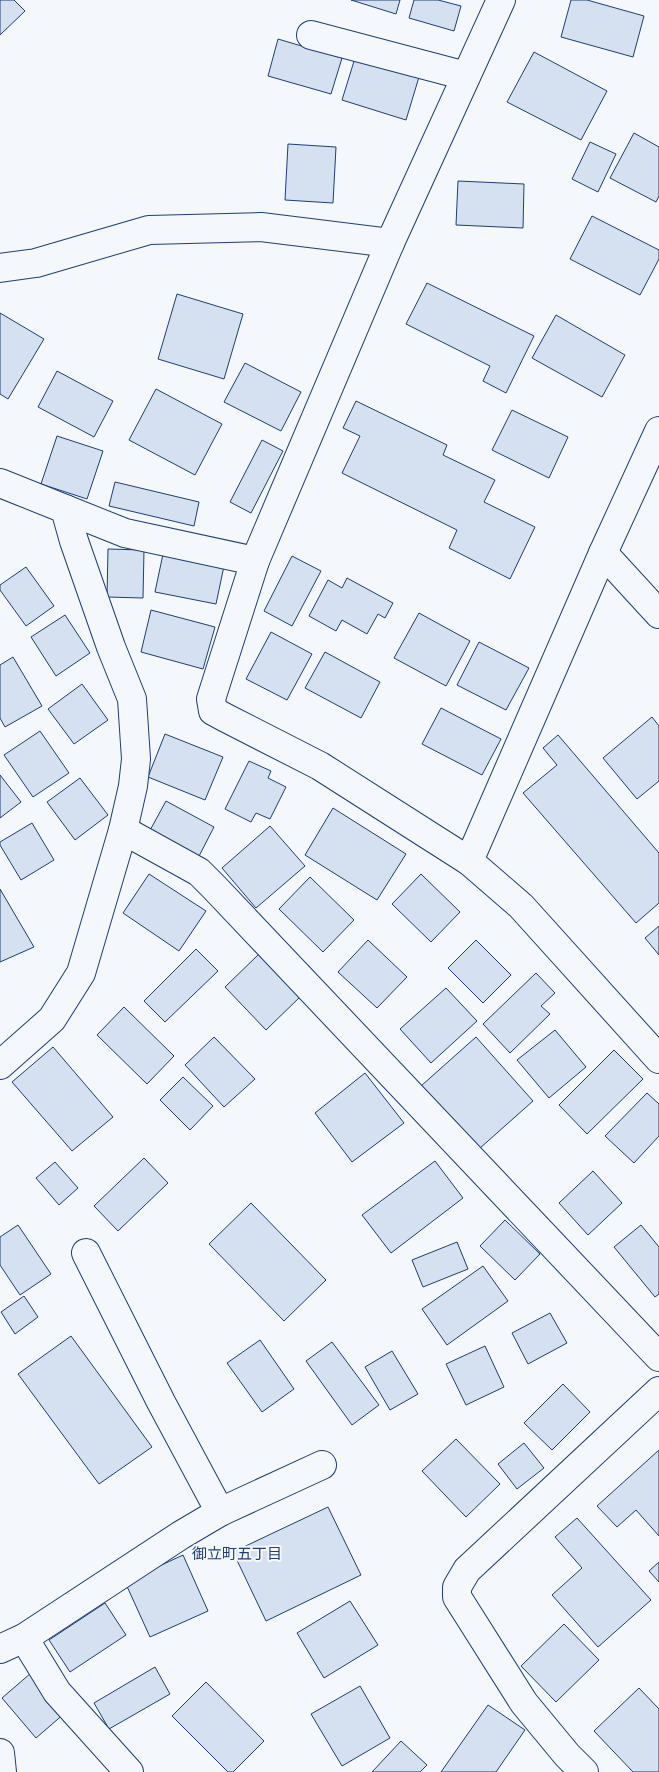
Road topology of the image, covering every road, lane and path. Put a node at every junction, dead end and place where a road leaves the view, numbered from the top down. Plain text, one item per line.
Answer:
1 (501, 0) edge
2 (311, 35) dead end
3 (466, 76) junction
4 (390, 243) junction
5 (0, 268) edge
6 (659, 431) edge
7 (0, 483) edge
8 (65, 509) junction
9 (603, 553) junction
10 (255, 561) junction
11 (659, 614) edge
12 (123, 830) junction
13 (469, 861) junction
14 (659, 1059) edge
15 (0, 1065) edge
16 (86, 1252) dead end
17 (659, 1357) edge
18 (659, 1391) edge
19 (322, 1465) dead end
20 (220, 1512) junction
21 (24, 1638) junction
22 (0, 1649) edge
23 (0, 1753) edge
24 (2, 1772) edge
25 (129, 1772) edge
26 (584, 1772) edge

1 - 3 street
2 - 3 street
3 - 4 street
4 - 5 street
4 - 10 street
6 - 9 street
7 - 8 street
8 - 10 street
8 - 12 street
9 - 11 street
9 - 13 street
10 - 13 street
12 - 15 street
12 - 17 street
13 - 14 street
16 - 20 street
18 - 26 street
19 - 20 street
20 - 21 street
21 - 22 street
21 - 25 street
23 - 24 street

